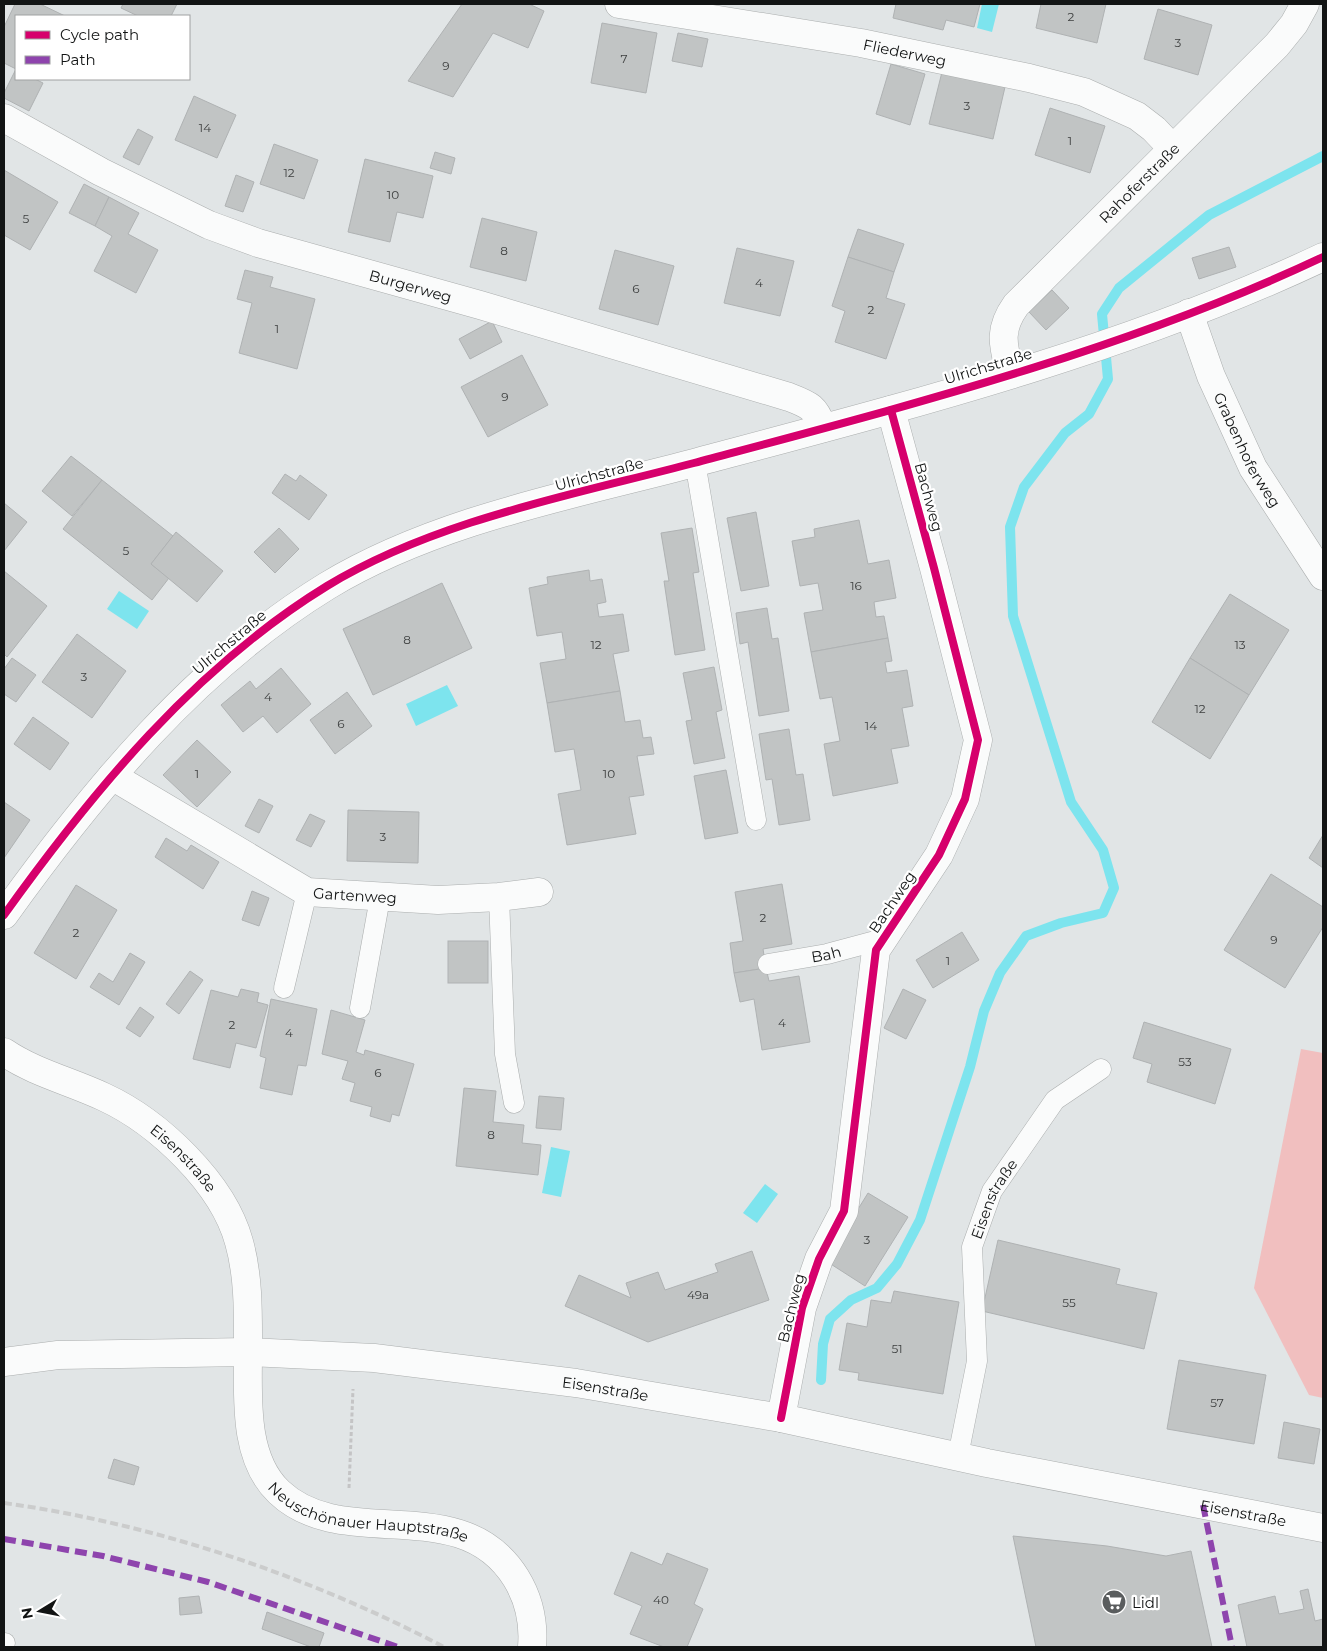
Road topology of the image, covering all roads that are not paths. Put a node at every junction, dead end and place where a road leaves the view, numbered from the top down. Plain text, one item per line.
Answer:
1 (619, 4) edge
2 (1305, 4) edge
3 (4, 118) edge
4 (1172, 148) junction
5 (1323, 257) edge
6 (1189, 313) junction
7 (1010, 373) junction
8 (891, 410) junction
9 (823, 428) junction
10 (695, 462) junction
11 (1323, 576) edge
12 (112, 776) junction
13 (756, 820) dead end
14 (307, 892) junction
15 (539, 892) dead end
16 (499, 897) junction
17 (380, 898) junction
18 (4, 915) edge
19 (883, 939) junction
20 (768, 964) dead end
21 (284, 988) dead end
22 (360, 1008) dead end
23 (4, 1052) edge
24 (1101, 1069) dead end
25 (514, 1103) dead end
26 (248, 1352) junction
27 (4, 1362) edge
28 (781, 1418) junction
29 (958, 1456) junction
30 (1323, 1528) edge
31 (532, 1647) edge

1 - 4 street, Fliederweg
2 - 4 street, Rahoferstraße
3 - 9 street, Burgerweg
4 - 7 street, Rahoferstraße
5 - 6 street, Ulrichstraße
6 - 7 street, Ulrichstraße
6 - 11 street, Grabenhoferweg
7 - 8 street, Ulrichstraße
8 - 9 street, Ulrichstraße
8 - 19 street, Bachweg
9 - 10 street, Ulrichstraße
10 - 12 street, Ulrichstraße
10 - 13 lane
12 - 14 street, Gartenweg
12 - 18 street, Ulrichstraße
14 - 17 street, Gartenweg
14 - 21 lane
15 - 16 street, Gartenweg
16 - 17 street, Gartenweg
16 - 25 lane
17 - 22 lane
19 - 20 lane, Bah
19 - 28 street, Bachweg
23 - 26 street, Eisenstraße
24 - 29 lane, Eisenstraße
26 - 27 street, Eisenstraße
26 - 28 street, Eisenstraße
26 - 31 street, Neuschönauer Hauptstraße
28 - 29 street, Eisenstraße
29 - 30 street, Eisenstraße

